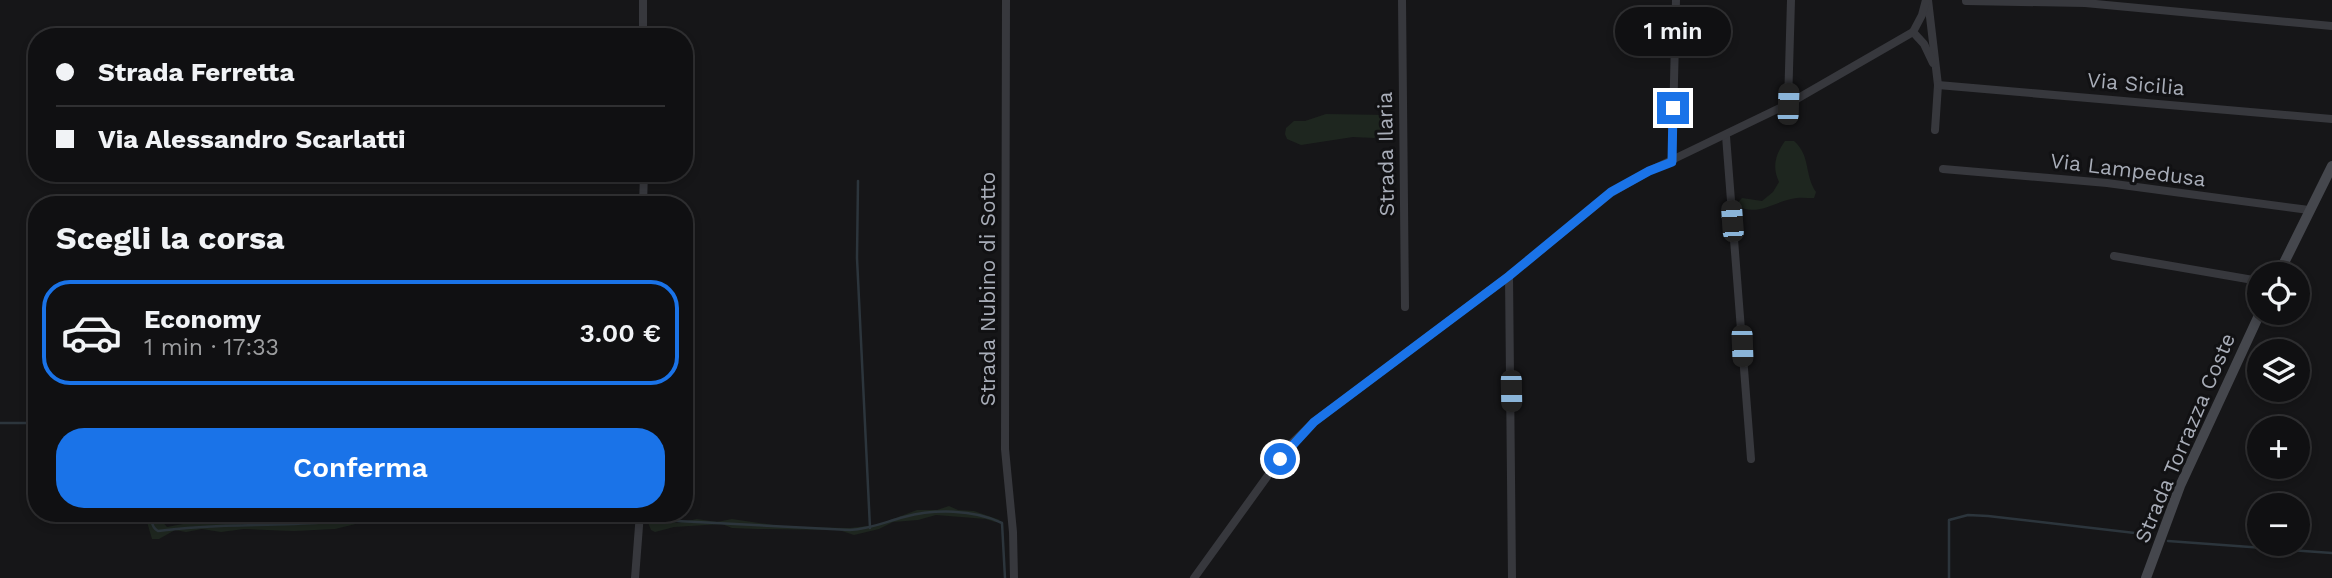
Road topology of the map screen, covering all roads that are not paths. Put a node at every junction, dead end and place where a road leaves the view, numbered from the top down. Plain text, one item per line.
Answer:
1 (643, 0) edge
2 (1006, 0) edge
3 (1402, 0) edge
4 (1676, 0) edge
5 (1791, 0) edge
6 (1927, 0) edge
7 (1966, 1) edge
8 (2332, 26) edge
9 (643, 28) edge
10 (1913, 32) junction
11 (1935, 65) junction
12 (1938, 85) junction
13 (1788, 104) junction
14 (2332, 119) edge
15 (1935, 131) dead end
16 (1726, 136) junction
17 (1672, 162) junction
18 (2332, 166) edge
19 (1943, 169) dead end
20 (2309, 210) junction
21 (2114, 256) dead end
22 (2284, 262) edge
23 (1509, 276) junction
24 (2247, 279) edge
25 (1405, 307) dead end
26 (2254, 325) edge
27 (1751, 459) dead end
28 (639, 522) edge
29 (635, 578) edge
30 (1014, 578) edge
31 (1194, 578) edge
32 (1512, 578) edge
33 (2146, 578) edge

1 - 9 street
2 - 30 street, Strada Nubino di Sotto
3 - 25 street, Strada Ilaria
4 - 17 street
5 - 13 street
6 - 10 street
6 - 11 street
7 - 8 street
10 - 11 street
10 - 13 street
11 - 12 street
12 - 14 street, Via Sicilia
12 - 15 street
13 - 16 street
16 - 17 street
16 - 27 street
17 - 23 street
18 - 20 street
19 - 20 street, Via Lampedusa
20 - 22 street
21 - 24 street
23 - 31 street
23 - 32 street
26 - 33 street, Strada Torrazza Coste
28 - 29 street

